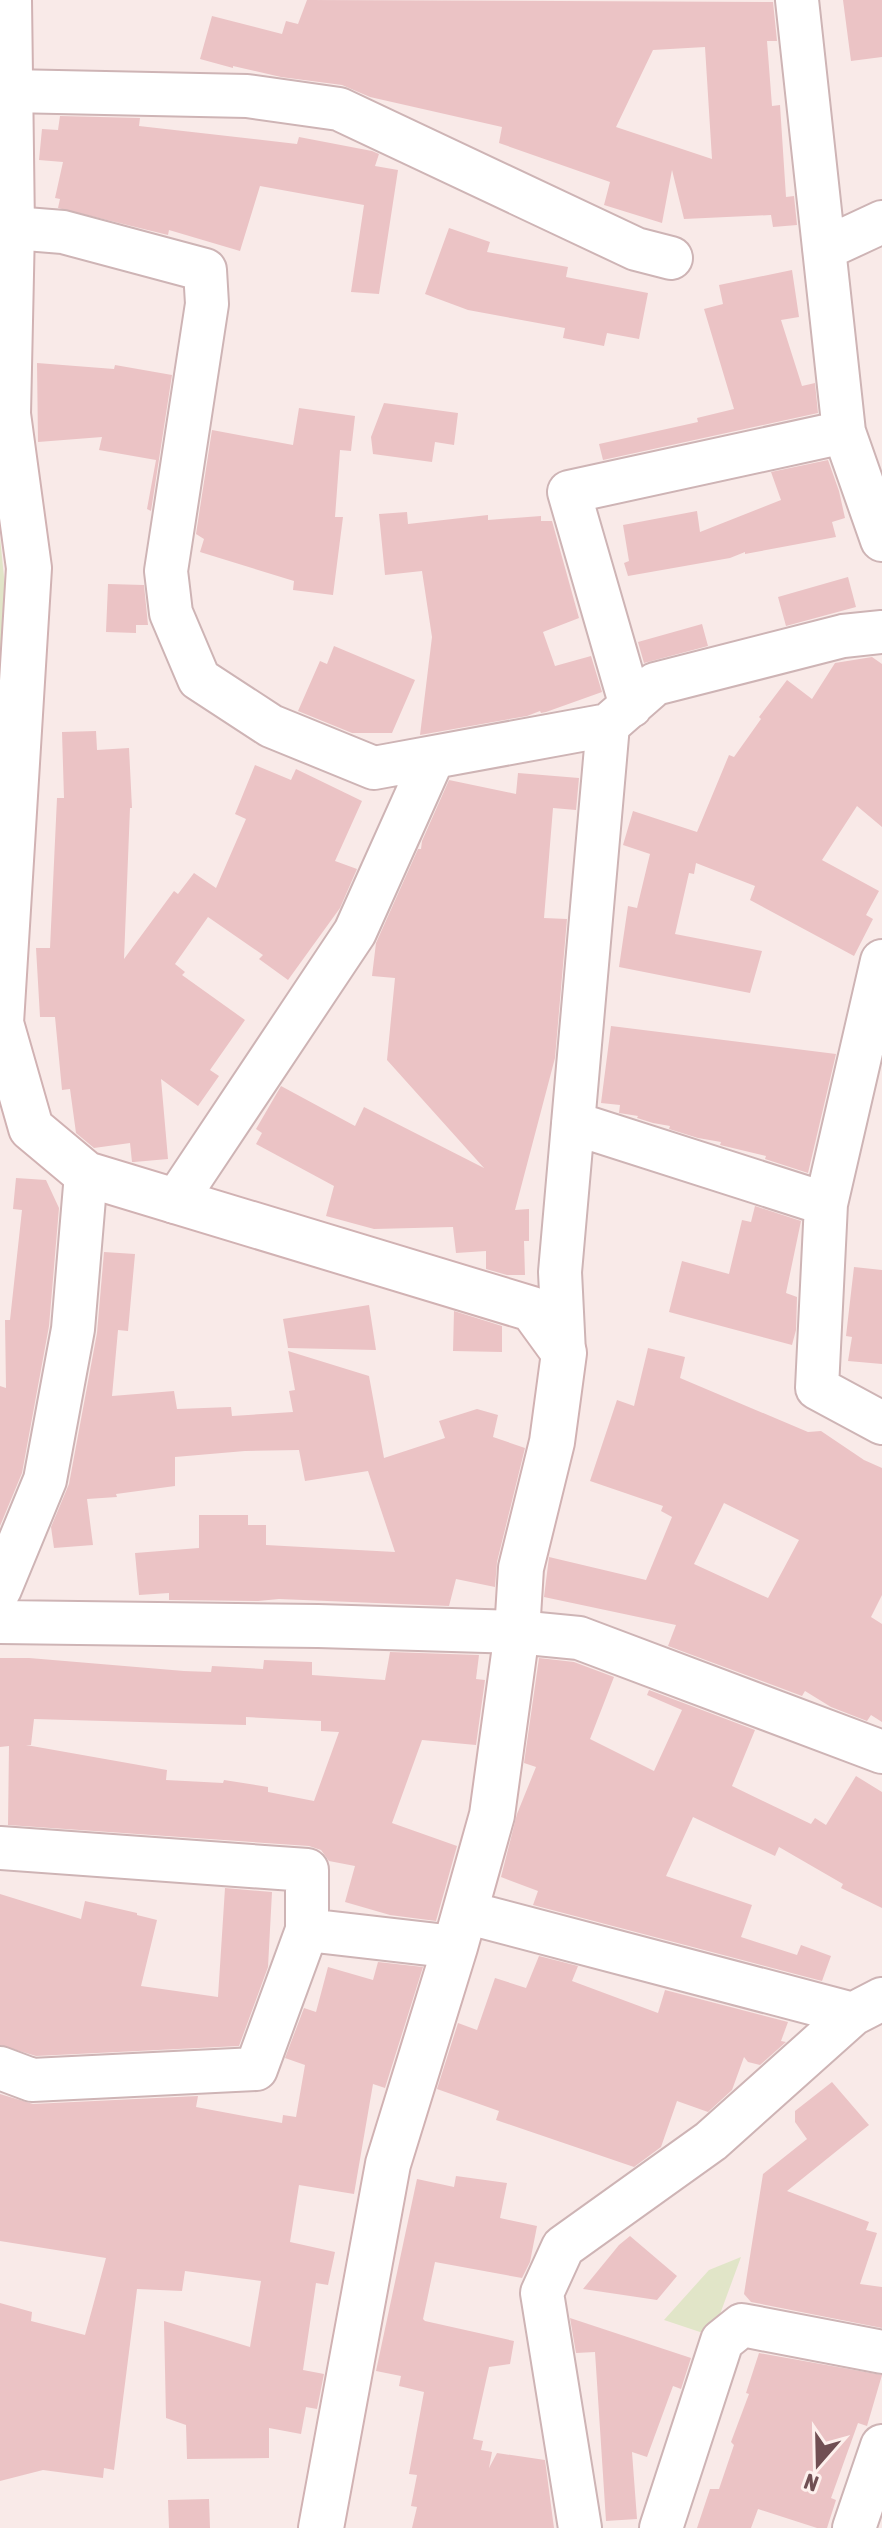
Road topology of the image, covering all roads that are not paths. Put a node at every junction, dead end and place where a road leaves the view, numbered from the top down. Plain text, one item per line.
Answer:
1 (9, 0) edge
2 (797, 0) edge
3 (10, 91) junction
4 (882, 222) edge
5 (6, 228) edge
6 (824, 249) junction
7 (671, 258) dead end
8 (844, 432) junction
9 (873, 484) edge
10 (882, 540) edge
11 (882, 632) edge
12 (619, 715) junction
13 (433, 758) junction
14 (882, 961) edge
15 (573, 1123) junction
16 (86, 1174) junction
17 (175, 1202) junction
18 (826, 1204) junction
19 (564, 1353) junction
20 (882, 1423) edge
21 (0, 1589) edge
22 (0, 1622) edge
23 (517, 1632) junction
24 (882, 1752) edge
25 (0, 1848) edge
26 (307, 1930) junction
27 (460, 1930) junction
28 (868, 2007) edge
29 (0, 2068) edge
30 (882, 2352) edge
31 (882, 2446) edge
32 (321, 2528) edge
33 (580, 2528) edge
34 (661, 2528) edge
35 (854, 2528) edge

1 - 3 street
2 - 6 street
3 - 5 street
3 - 7 street
4 - 6 street
5 - 13 street
5 - 16 street
6 - 8 street
8 - 9 street
8 - 12 street
9 - 10 street
11 - 12 street
12 - 13 street
12 - 15 street
13 - 17 street
14 - 18 street
15 - 18 street
15 - 19 street
16 - 17 street
16 - 21 street
17 - 19 street
18 - 20 street
19 - 23 street
22 - 23 street
23 - 24 street
23 - 27 street
25 - 26 street
26 - 27 street
26 - 29 street
27 - 28 street
27 - 32 street
28 - 33 street
30 - 34 street
31 - 35 street

